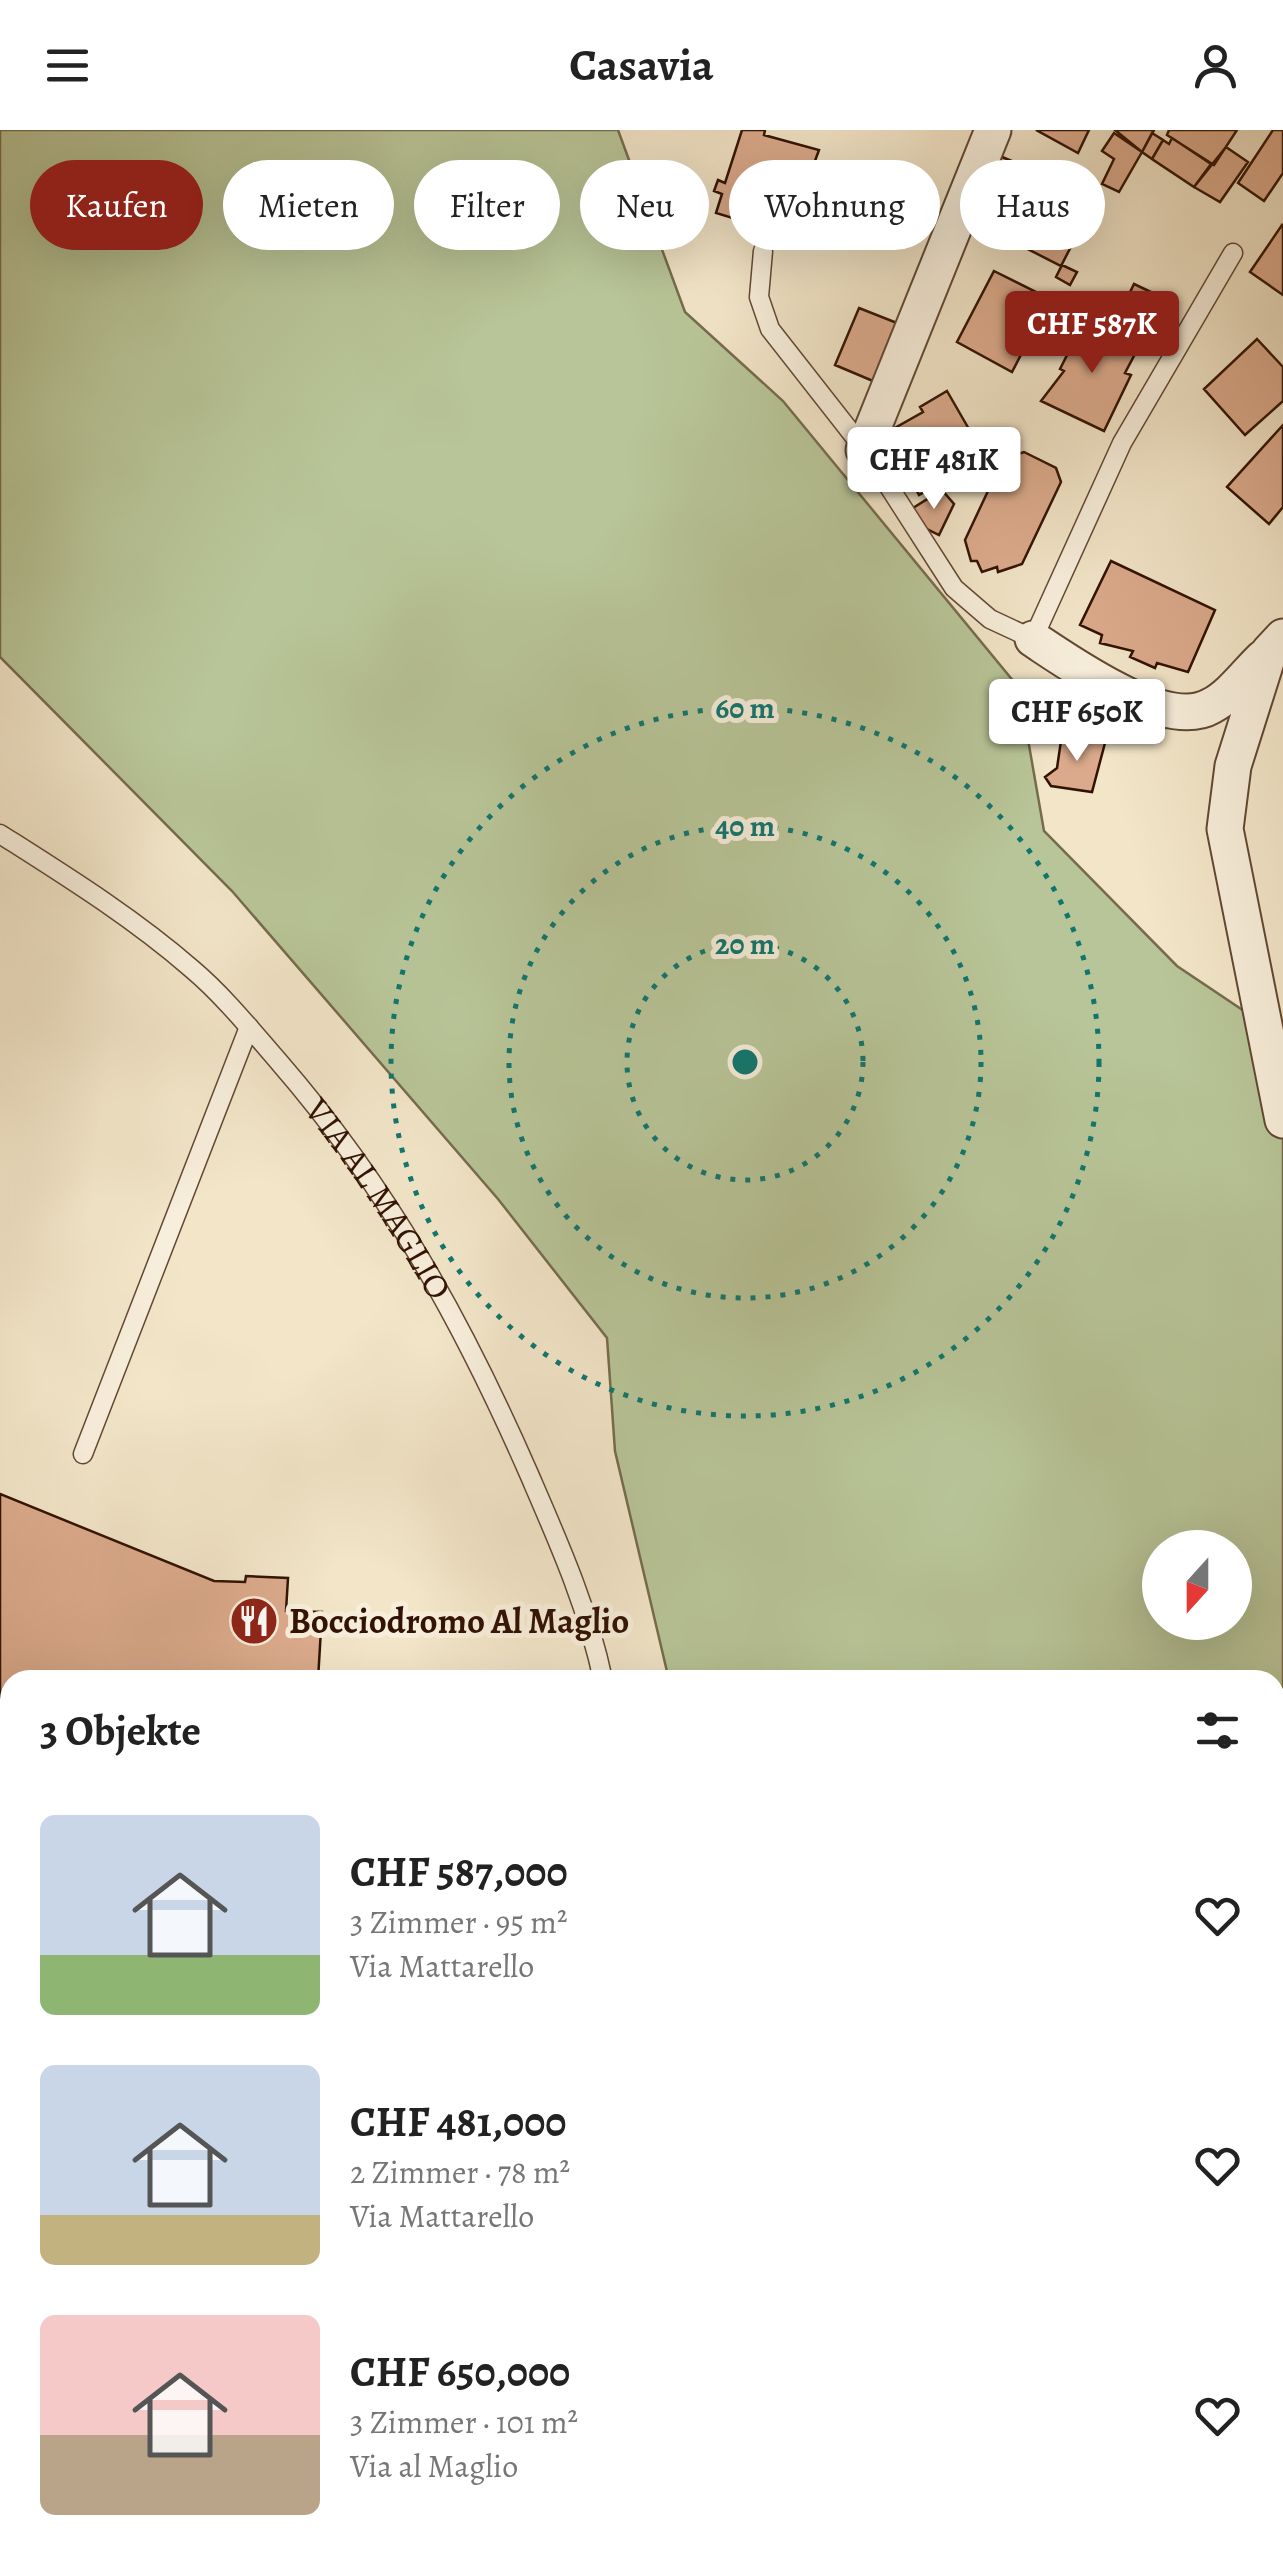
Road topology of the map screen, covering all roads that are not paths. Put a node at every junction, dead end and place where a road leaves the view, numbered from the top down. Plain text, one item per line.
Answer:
1 (992, 130) edge
2 (763, 251) dead end
3 (1232, 253) dead end
4 (864, 450) junction
5 (1033, 639) junction
6 (1276, 645) edge
7 (0, 834) edge
8 (248, 1027) junction
9 (1283, 1120) edge
10 (83, 1454) dead end
11 (600, 1670) edge

1 - 4 street
2 - 4 lane
3 - 5 lane
4 - 5 lane
5 - 6 street
6 - 9 street
7 - 8 lane, VIA AL MAGLIO
8 - 10 lane
8 - 11 lane, VIA AL MAGLIO

